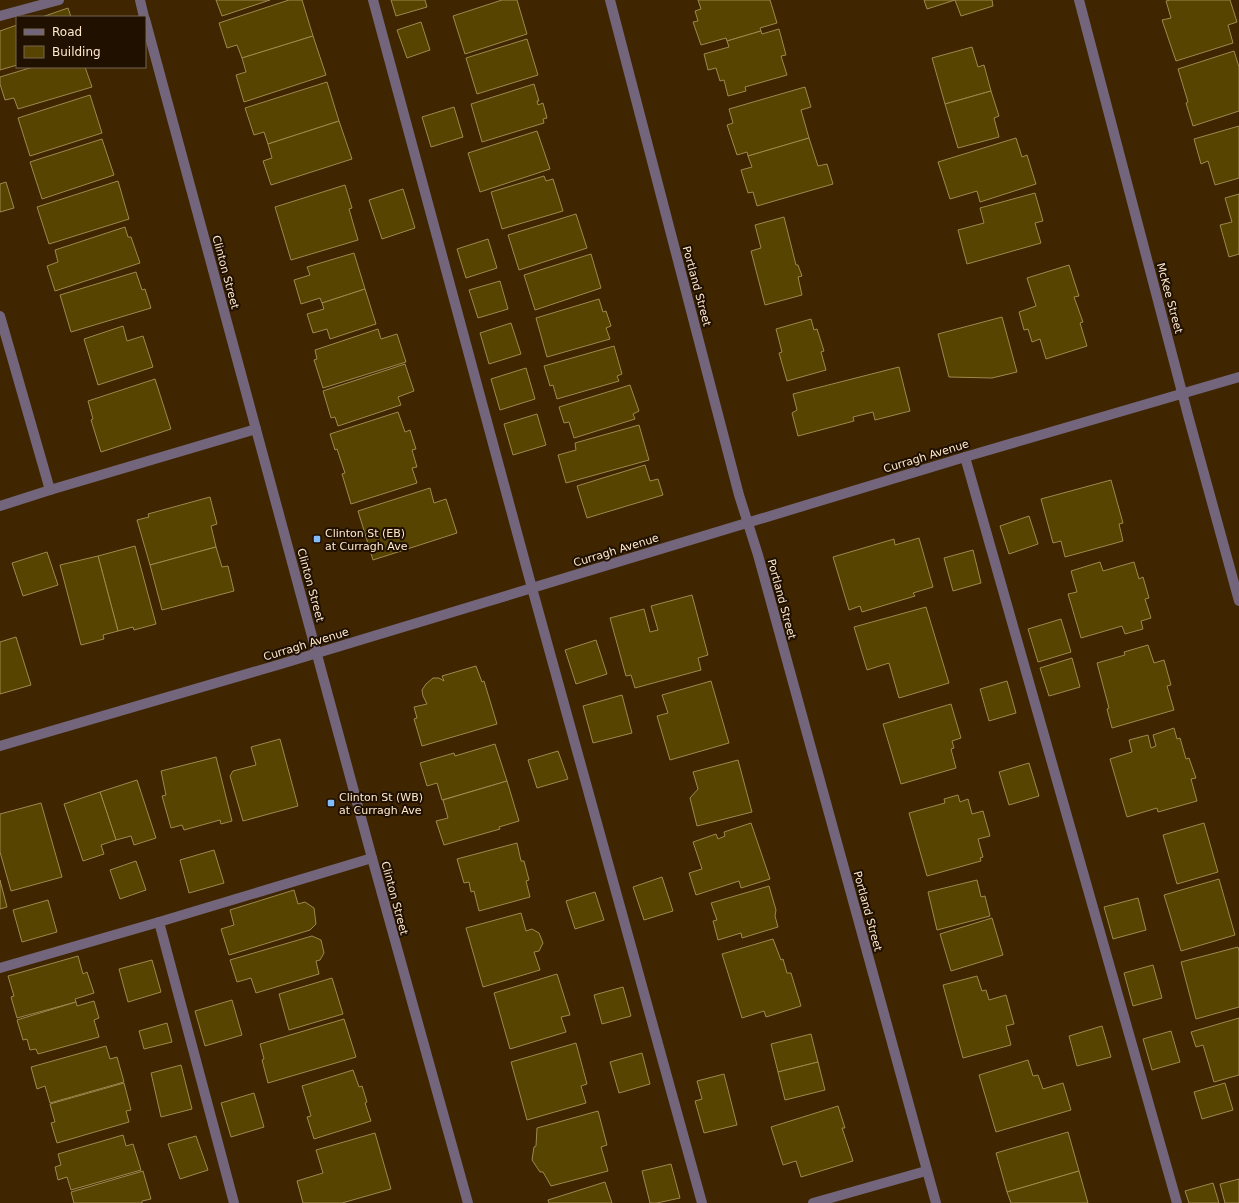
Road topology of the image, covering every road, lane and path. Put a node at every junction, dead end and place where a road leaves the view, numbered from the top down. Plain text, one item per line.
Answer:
1 (59, 0) edge
2 (140, 0) edge
3 (373, 0) edge
4 (610, 0) edge
5 (1079, 0) edge
6 (0, 16) edge
7 (144, 16) edge
8 (146, 22) edge
9 (0, 316) edge
10 (1239, 377) edge
11 (1183, 394) junction
12 (256, 429) junction
13 (964, 457) junction
14 (50, 490) junction
15 (0, 506) edge
16 (748, 523) junction
17 (532, 588) junction
18 (1239, 601) edge
19 (317, 652) junction
20 (0, 746) edge
21 (372, 858) junction
22 (159, 922) junction
23 (0, 968) edge
24 (926, 1171) junction
25 (234, 1203) edge
26 (468, 1203) edge
27 (702, 1203) edge
28 (812, 1203) edge
29 (936, 1203) edge
30 (1176, 1203) edge

1 - 6 street
2 - 7 street, Clinton Street
3 - 17 street
4 - 16 street, Portland Street
5 - 11 street, McKee Street
8 - 12 street, Clinton Street
9 - 14 street
10 - 11 street, Curragh Avenue
11 - 13 street, Curragh Avenue
11 - 18 street, McKee Street
12 - 14 street
12 - 19 street, Clinton Street
13 - 16 street, Curragh Avenue
13 - 30 street
14 - 15 street
16 - 17 street, Curragh Avenue
16 - 24 street, Portland Street
17 - 19 street, Curragh Avenue
17 - 27 street
19 - 20 street, Curragh Avenue
19 - 21 street, Clinton Street
21 - 22 street
21 - 26 street, Clinton Street
22 - 23 street
22 - 25 street
24 - 28 street
24 - 29 street, Portland Street

